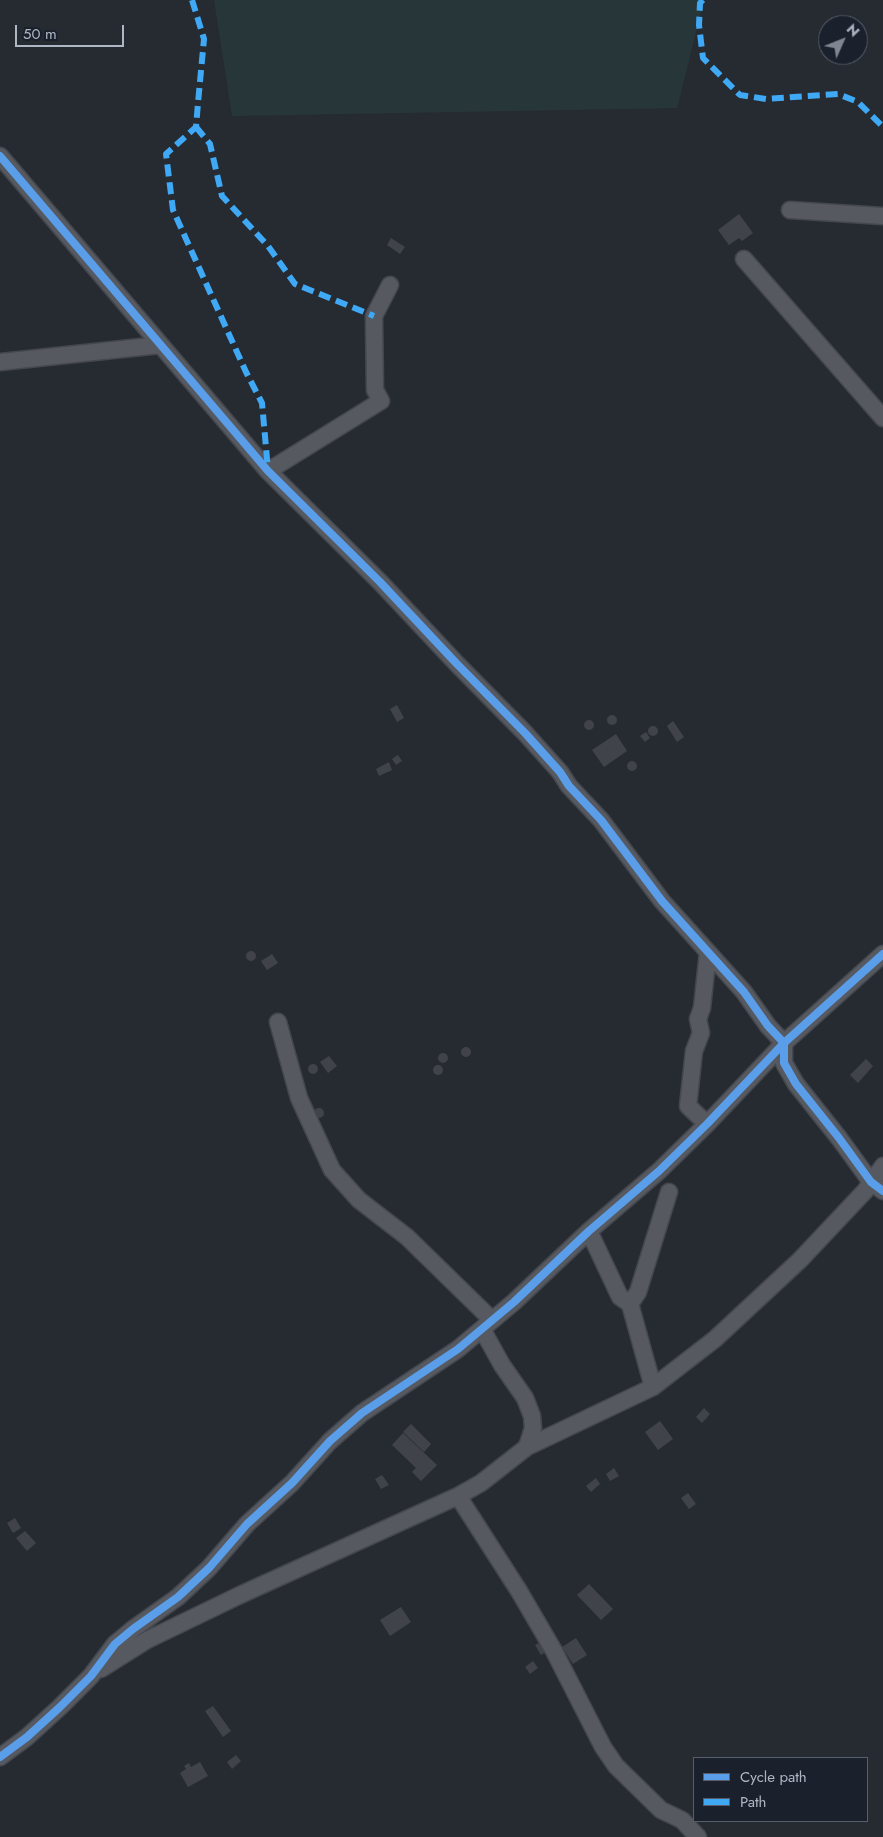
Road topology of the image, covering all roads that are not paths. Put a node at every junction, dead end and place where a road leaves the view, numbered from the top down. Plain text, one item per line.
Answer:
1 (0, 156) edge
2 (790, 210) dead end
3 (883, 216) edge
4 (744, 259) dead end
5 (390, 285) dead end
6 (160, 345) junction
7 (0, 362) edge
8 (883, 418) edge
9 (268, 471) junction
10 (708, 952) junction
11 (883, 954) edge
12 (278, 1022) dead end
13 (784, 1043) junction
14 (707, 1124) junction
15 (883, 1166) edge
16 (877, 1187) edge
17 (669, 1192) dead end
18 (589, 1231) junction
19 (630, 1304) junction
20 (487, 1325) junction
21 (653, 1387) junction
22 (527, 1448) junction
23 (458, 1496) junction
24 (91, 1676) junction
25 (0, 1757) edge
26 (698, 1837) edge

1 - 6 street
2 - 3 street
4 - 8 street
5 - 9 street
6 - 7 street
6 - 9 street
9 - 10 street
10 - 13 street
10 - 14 street
11 - 13 street
12 - 20 street
13 - 14 street
13 - 16 street
14 - 18 street
15 - 16 street
16 - 21 street
17 - 19 street
18 - 19 street
18 - 20 street
19 - 21 street
20 - 22 street
20 - 24 street
21 - 22 street
22 - 23 street
23 - 24 street
23 - 26 street
24 - 25 street

